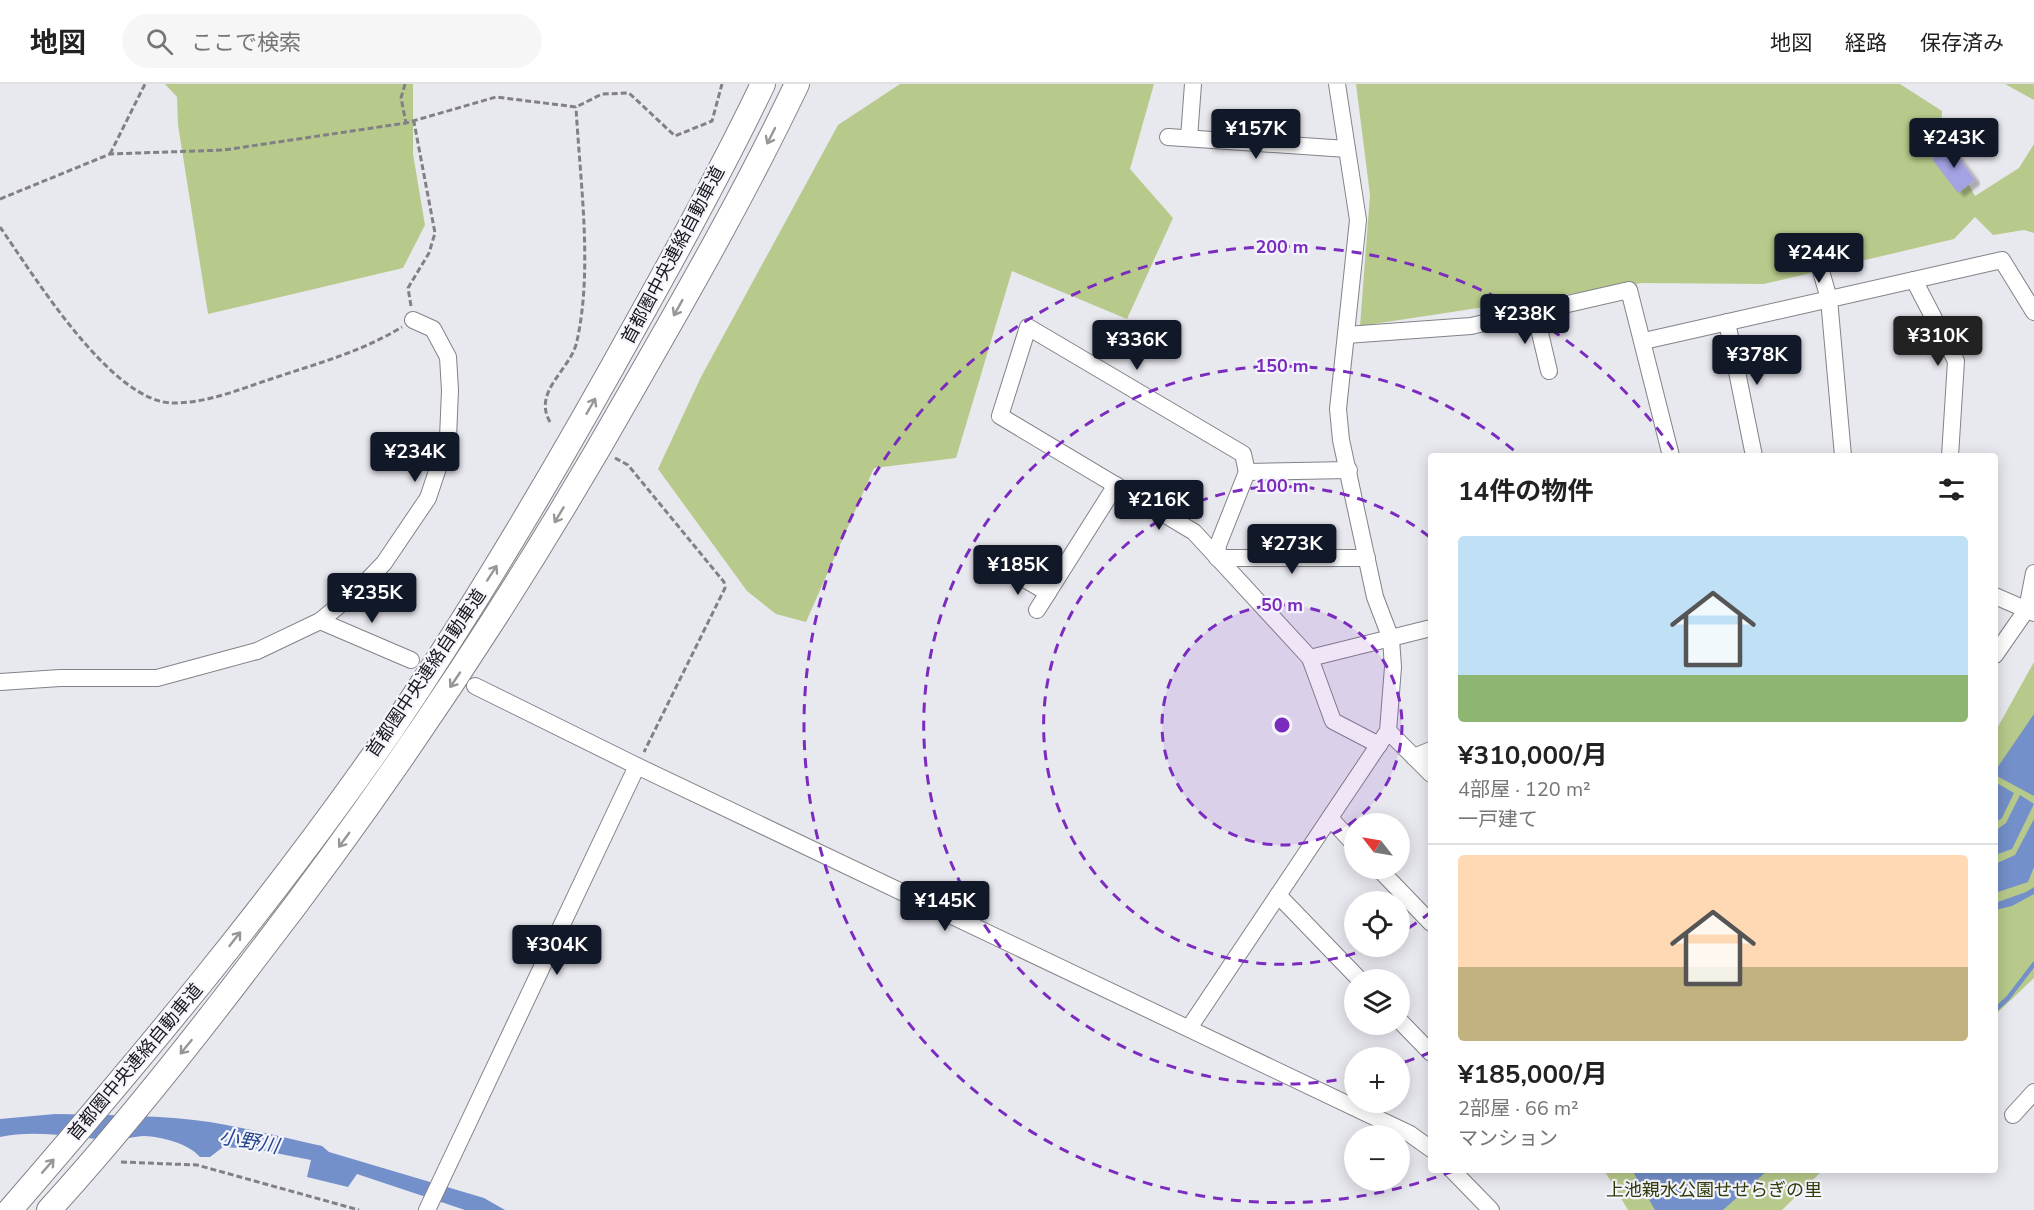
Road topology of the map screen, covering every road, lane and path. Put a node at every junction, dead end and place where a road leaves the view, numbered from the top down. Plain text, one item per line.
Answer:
1 (145, 84) edge
2 (405, 84) edge
3 (722, 84) edge
4 (764, 84) edge
5 (797, 84) edge
6 (1193, 84) edge
7 (1337, 84) edge
8 (576, 107) junction
9 (414, 122) junction
10 (406, 123) junction
11 (1168, 137) dead end
12 (1189, 138) junction
13 (1347, 149) junction
14 (110, 154) junction
15 (0, 199) edge
16 (0, 227) edge
17 (1819, 264) dead end
18 (1914, 280) junction
19 (1829, 299) junction
20 (1535, 312) junction
21 (2034, 312) edge
22 (413, 320) junction
23 (1727, 322) junction
24 (1346, 335) junction
25 (1644, 341) junction
26 (1549, 371) dead end
27 (550, 422) dead end
28 (1670, 453) edge
29 (1753, 453) edge
30 (1843, 453) edge
31 (1950, 453) edge
32 (615, 458) dead end
33 (1349, 470) junction
34 (1247, 472) junction
35 (1116, 485) junction
36 (1217, 558) junction
37 (1367, 558) junction
38 (1006, 568) dead end
39 (2034, 573) edge
40 (1048, 593) junction
41 (1998, 597) edge
42 (1037, 610) dead end
43 (2030, 611) edge
44 (320, 621) junction
45 (1428, 628) edge
46 (1391, 639) junction
47 (1998, 651) edge
48 (1310, 658) junction
49 (411, 660) dead end
50 (0, 682) edge
51 (475, 686) dead end
52 (1388, 731) junction
53 (1379, 745) junction
54 (1428, 751) edge
55 (1414, 757) junction
56 (637, 766) junction
57 (1428, 771) edge
58 (1330, 818) junction
59 (1344, 833) edge
60 (1389, 879) edge
61 (1278, 895) junction
62 (1428, 920) edge
63 (1349, 969) edge
64 (1189, 1028) junction
65 (1410, 1031) edge
66 (1428, 1050) edge
67 (2034, 1092) edge
68 (2013, 1115) dead end
69 (1428, 1147) edge
70 (121, 1162) dead end
71 (1455, 1173) edge
72 (10, 1210) edge
73 (49, 1210) edge
74 (359, 1210) edge
75 (427, 1210) edge
76 (1491, 1210) edge

1 - 14 path
2 - 10 path
3 - 8 path
72 -> 4 highway, 首都圏中央連絡自動車道
5 -> 73 highway, 首都圏中央連絡自動車道
6 - 12 street
7 - 13 street
8 - 9 path
8 - 27 path
9 - 10 path
9 - 22 path
10 - 14 path
11 - 12 street
12 - 13 street
13 - 24 street
14 - 15 path
16 - 22 path
17 - 19 street
18 - 19 street
18 - 21 street
18 - 31 street
19 - 23 street
19 - 30 street
20 - 24 street
20 - 25 street
20 - 26 street
22 - 44 street
23 - 25 street
23 - 29 street
24 - 33 street
25 - 28 street
32 - 56 path
33 - 34 street
33 - 37 street
34 - 35 street
34 - 36 street
35 - 36 street
35 - 40 street
36 - 37 street
36 - 48 street
37 - 46 street
38 - 40 street
39 - 43 street
40 - 42 street
41 - 43 street
43 - 47 street
44 - 49 street
44 - 50 street
45 - 46 street
46 - 48 street
46 - 52 street
48 - 53 street
51 - 56 street
52 - 53 street
52 - 55 street
53 - 58 street
54 - 55 street
55 - 57 street
56 - 64 street
56 - 75 street
58 - 59 street
58 - 61 street
60 - 62 street
61 - 63 street
61 - 64 street
64 - 69 street
65 - 66 street
67 - 68 street
70 - 74 path
71 - 76 street

